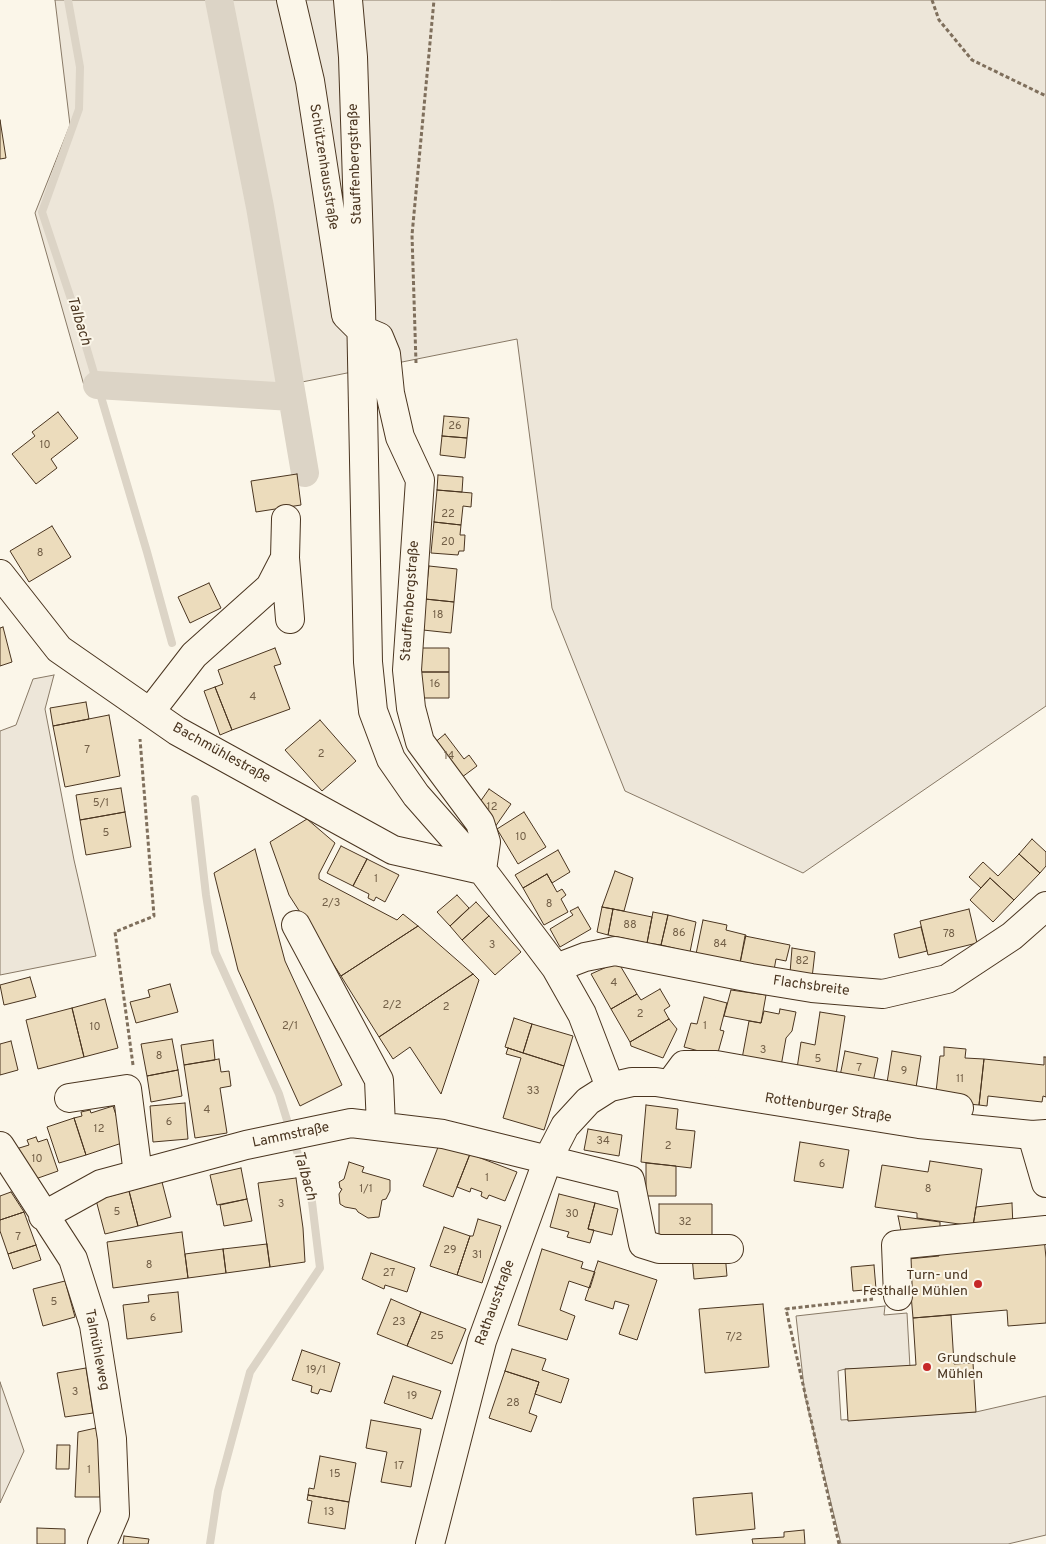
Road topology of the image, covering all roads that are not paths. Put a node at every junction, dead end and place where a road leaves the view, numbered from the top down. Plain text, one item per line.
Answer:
1 (291, 0) edge
2 (348, 0) edge
3 (360, 329) junction
4 (286, 519) dead end
5 (285, 558) junction
6 (0, 574) edge
7 (290, 619) dead end
8 (144, 708) junction
9 (482, 870) junction
10 (1046, 906) edge
11 (296, 925) dead end
12 (556, 968) junction
13 (670, 1084) junction
14 (610, 1087) junction
15 (69, 1098) dead end
16 (959, 1108) dead end
17 (381, 1126) junction
18 (1039, 1134) edge
19 (0, 1146) edge
20 (548, 1159) junction
21 (138, 1174) junction
22 (1046, 1183) edge
23 (43, 1216) junction
24 (1046, 1230) edge
25 (729, 1249) dead end
26 (898, 1296) road end
27 (102, 1544) edge
28 (430, 1544) edge

1 - 3 street, Schützenhausstraße
2 - 3 street, Stauffenbergstraße
3 - 9 street, Stauffenbergstraße
3 - 9 street, Stauffenbergstraße
4 - 5 street
5 - 7 street
5 - 8 street
6 - 8 street, Bachmühlestraße
8 - 9 street, Bachmühlestraße
9 - 12 street, Stauffenbergstraße
10 - 12 street, Flachsbreite
11 - 17 street
12 - 14 street, Stauffenbergstraße
13 - 14 street, Rottenburger Straße
13 - 16 street
13 - 18 street, Rottenburger Straße
14 - 20 street, Rathausstraße
15 - 21 street
17 - 20 street, Lammstraße
17 - 21 street, Lammstraße
18 - 22 street
19 - 23 street, Talmühleweg
20 - 25 street, Lammstraße
20 - 28 street, Rathausstraße
21 - 23 street, Lammstraße
23 - 27 street, Talmühleweg
24 - 26 street

